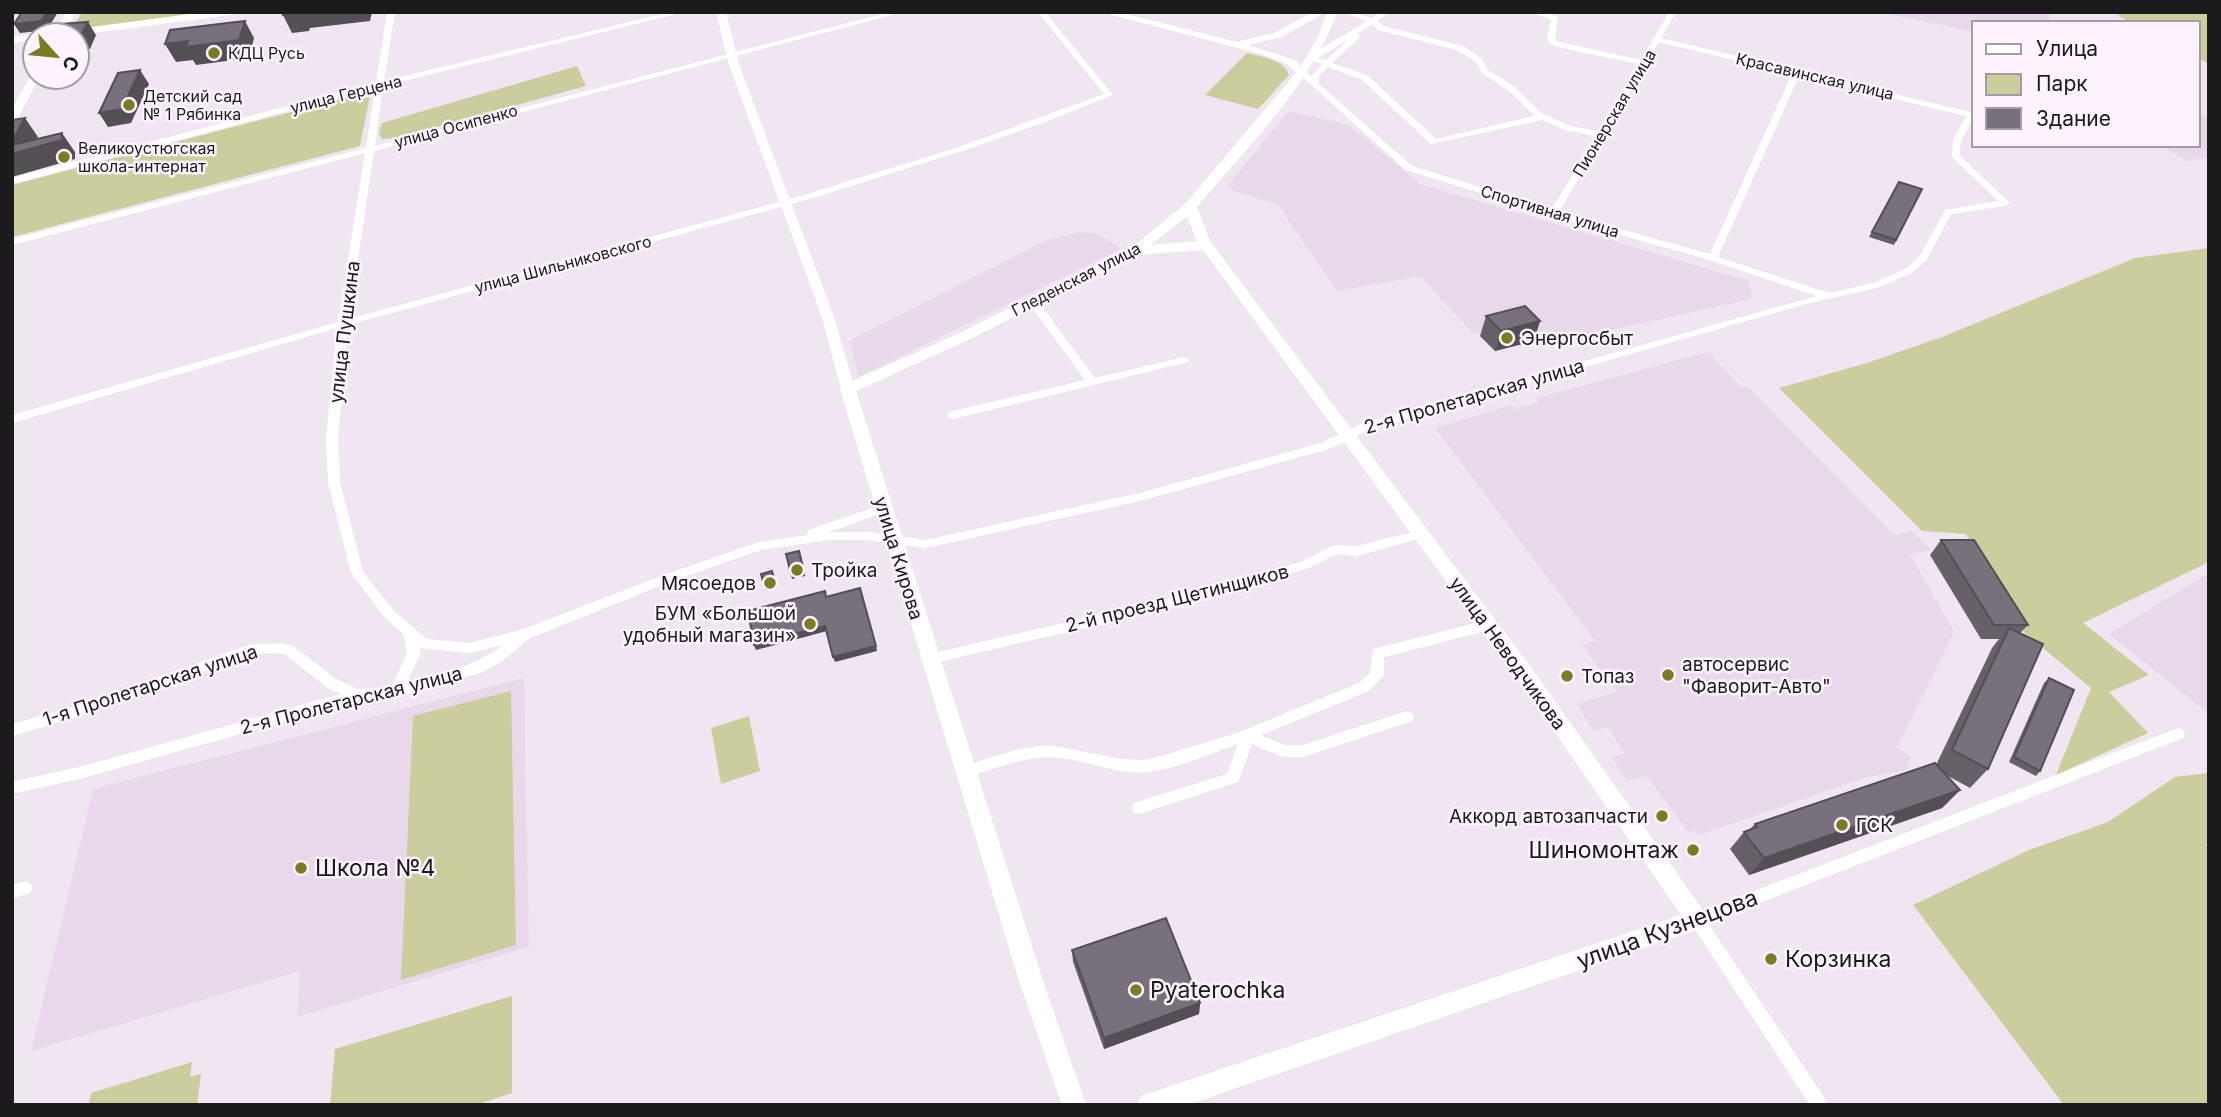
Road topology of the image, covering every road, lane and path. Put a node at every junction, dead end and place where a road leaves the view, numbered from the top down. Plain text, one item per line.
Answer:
1 (232, 12) edge
2 (391, 12) edge
3 (681, 12) edge
4 (721, 12) edge
5 (900, 12) edge
6 (1041, 12) edge
7 (1107, 12) edge
8 (1321, 12) edge
9 (1332, 12) edge
10 (1345, 12) edge
11 (1387, 12) edge
12 (1531, 12) edge
13 (1673, 12) edge
14 (1557, 15) edge
15 (1371, 20) junction
16 (91, 31) edge
17 (1659, 40) junction
18 (1234, 44) junction
19 (731, 55) junction
20 (1312, 58) junction
21 (1330, 62) junction
22 (1642, 63) junction
23 (1797, 72) junction
24 (1302, 73) junction
25 (379, 85) junction
26 (1315, 85) junction
27 (27, 91) edge
28 (1972, 114) edge
29 (1972, 115) edge
30 (1543, 117) junction
31 (12, 118) edge
32 (1601, 134) junction
33 (369, 149) junction
34 (12, 181) edge
35 (785, 204) junction
36 (1190, 207) junction
37 (1554, 213) junction
38 (12, 242) edge
39 (1207, 246) junction
40 (1133, 252) junction
41 (1713, 258) junction
42 (1828, 296) junction
43 (1032, 302) junction
44 (343, 323) junction
45 (1184, 359) dead end
46 (1093, 383) junction
47 (848, 389) junction
48 (953, 415) dead end
49 (12, 419) edge
50 (1346, 434) junction
51 (884, 508) junction
52 (1421, 534) junction
53 (795, 539) junction
54 (894, 540) junction
55 (1488, 625) junction
56 (409, 631) junction
57 (525, 634) junction
58 (930, 659) junction
59 (396, 692) junction
60 (357, 695) junction
61 (1407, 717) dead end
62 (12, 730) edge
63 (2178, 734) dead end
64 (1248, 736) junction
65 (967, 771) junction
66 (12, 788) edge
67 (1139, 808) dead end
68 (1697, 920) junction
69 (1074, 1105) edge
70 (1150, 1105) edge
71 (1820, 1105) edge

1 - 16 main road
2 - 25 street, улица Пушкина
3 - 25 street, улица Герцена
4 - 19 street, улица Кирова
5 - 19 street, улица Осипенко
6 - 35 street, улица Шильниковского
7 - 18 main road
8 - 18 main road
9 - 20 main road, Гледенская улица
10 - 15 street
11 - 15 street
12 - 14 street
13 - 17 street, Пионерская улица
14 - 22 street
15 - 20 street
15 - 21 street
15 - 30 street
17 - 22 street, Пионерская улица
17 - 23 street, Красавинская улица
18 - 24 main road
19 - 33 street, улица Осипенко
19 - 35 street, улица Кирова
20 - 21 street
20 - 24 main road, Гледенская улица
21 - 26 street
21 - 30 street
22 - 32 street, Пионерская улица
23 - 28 street, Красавинская улица
23 - 41 street
24 - 26 street, Спортивная улица
24 - 36 main road, Гледенская улица
25 - 33 street, улица Пушкина
25 - 34 street, улица Герцена
26 - 37 street, Спортивная улица
27 - 31 street
29 - 42 street, 2-я Пролетарская улица
30 - 32 street
32 - 37 street, Пионерская улица
33 - 38 street, улица Осипенко
33 - 44 street, улица Пушкина
35 - 44 street, улица Шильниковского
35 - 47 street, улица Кирова
36 - 39 main road, улица Неводчикова
36 - 40 main road, Гледенская улица
37 - 41 street, Спортивная улица
39 - 40 main road
39 - 50 main road, улица Неводчикова
40 - 43 main road, Гледенская улица
41 - 42 street, Спортивная улица
42 - 50 street, 2-я Пролетарская улица
43 - 46 street
43 - 47 main road, Гледенская улица
44 - 49 street, улица Шильниковского
44 - 56 street, улица Пушкина
45 - 46 street
46 - 48 street
47 - 51 main road, улица Кирова
50 - 52 main road, улица Неводчикова
50 - 54 street, 2-я Пролетарская улица
51 - 53 street, 2-я Пролетарская улица
51 - 54 main road, улица Кирова
52 - 55 main road, улица Неводчикова
52 - 58 street, 2-й проезд Щетинщиков
53 - 54 street, 2-я Пролетарская улица
53 - 57 street, 2-я Пролетарская улица
54 - 58 main road, улица Кирова
55 - 64 street
55 - 68 main road, улица Неводчикова
56 - 57 street, улица Пушкина
56 - 59 street
57 - 59 street, 2-я Пролетарская улица
58 - 65 main road, улица Кирова
59 - 60 street, 2-я Пролетарская улица
60 - 62 street, 1-я Пролетарская улица
60 - 66 street, 2-я Пролетарская улица
61 - 64 street
63 - 68 street, улица Кузнецова
64 - 65 street
64 - 67 street
65 - 69 main road, улица Кирова
68 - 70 main road, улица Кузнецова
68 - 71 street, улица Неводчикова

